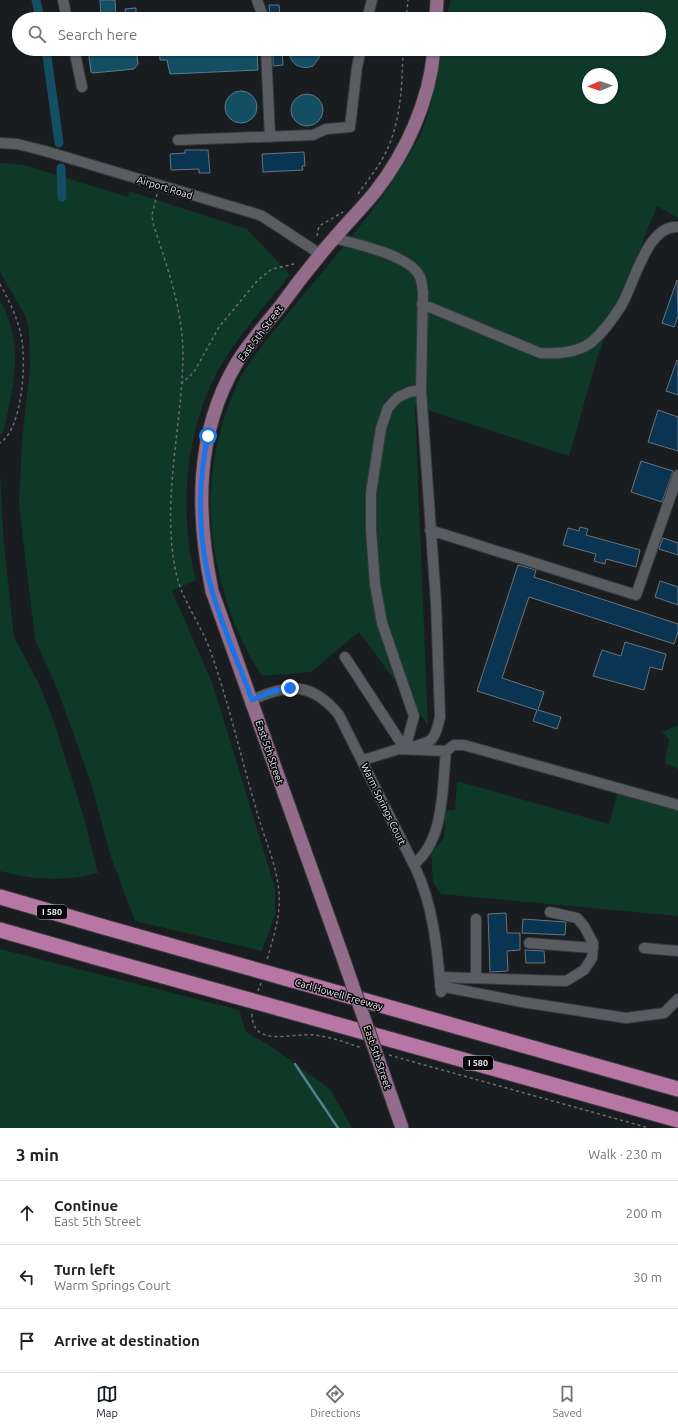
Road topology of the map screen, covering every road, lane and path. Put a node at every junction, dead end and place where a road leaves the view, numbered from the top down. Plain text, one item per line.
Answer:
1 (63, 0) edge
2 (256, 0) edge
3 (372, 0) edge
4 (408, 0) edge
5 (437, 0) edge
6 (66, 12) edge
7 (261, 12) edge
8 (369, 12) edge
9 (407, 12) edge
10 (436, 12) edge
11 (76, 56) edge
12 (266, 56) edge
13 (360, 56) edge
14 (403, 56) edge
15 (433, 56) edge
16 (82, 86) dead end
17 (270, 137) junction
18 (178, 140) dead end
19 (0, 143) edge
20 (159, 186) junction
21 (355, 198) dead end
22 (344, 211) dead end
23 (678, 227) edge
24 (317, 236) dead end
25 (334, 238) junction
26 (320, 254) junction
27 (294, 264) dead end
28 (0, 284) edge
29 (422, 304) junction
30 (422, 390) junction
31 (0, 443) edge
32 (678, 475) edge
33 (430, 530) junction
34 (345, 657) dead end
35 (252, 700) junction
36 (405, 749) junction
37 (446, 751) junction
38 (363, 760) junction
39 (678, 805) edge
40 (414, 864) junction
41 (0, 897) edge
42 (550, 912) dead end
43 (476, 919) dead end
44 (0, 930) edge
45 (529, 943) dead end
46 (593, 948) junction
47 (644, 948) dead end
48 (678, 951) edge
49 (476, 978) junction
50 (440, 985) junction
51 (678, 999) edge
52 (678, 1088) edge
53 (678, 1120) edge
54 (402, 1128) edge

1 - 6 street
2 - 7 street
3 - 8 street
4 - 9 path
5 - 10 main road
11 - 16 street
12 - 17 street
13 - 17 street
14 - 21 path
15 - 25 main road, East 5th Street
17 - 18 street
19 - 20 street, Airport Road
20 - 26 street, Airport Road
20 - 27 path
22 - 24 path
23 - 29 street
25 - 26 main road, East 5th Street
25 - 29 street
26 - 35 main road, East 5th Street
28 - 31 path
29 - 30 street
30 - 33 street
30 - 36 street
32 - 33 street
33 - 36 street
34 - 36 street
35 - 38 street, Warm Springs Court
35 - 54 main road, East 5th Street, bridge
36 - 37 street
36 - 38 street
37 - 39 street
37 - 40 street
38 - 40 street, Warm Springs Court
40 - 50 street, Warm Springs Court
41 - 52 highway, Carl Howell Freeway / I 580, bridge
42 - 46 street
43 - 49 street
44 - 53 highway, I 580, bridge
45 - 46 street
46 - 49 street
47 - 48 street
49 - 50 street
50 - 51 street

